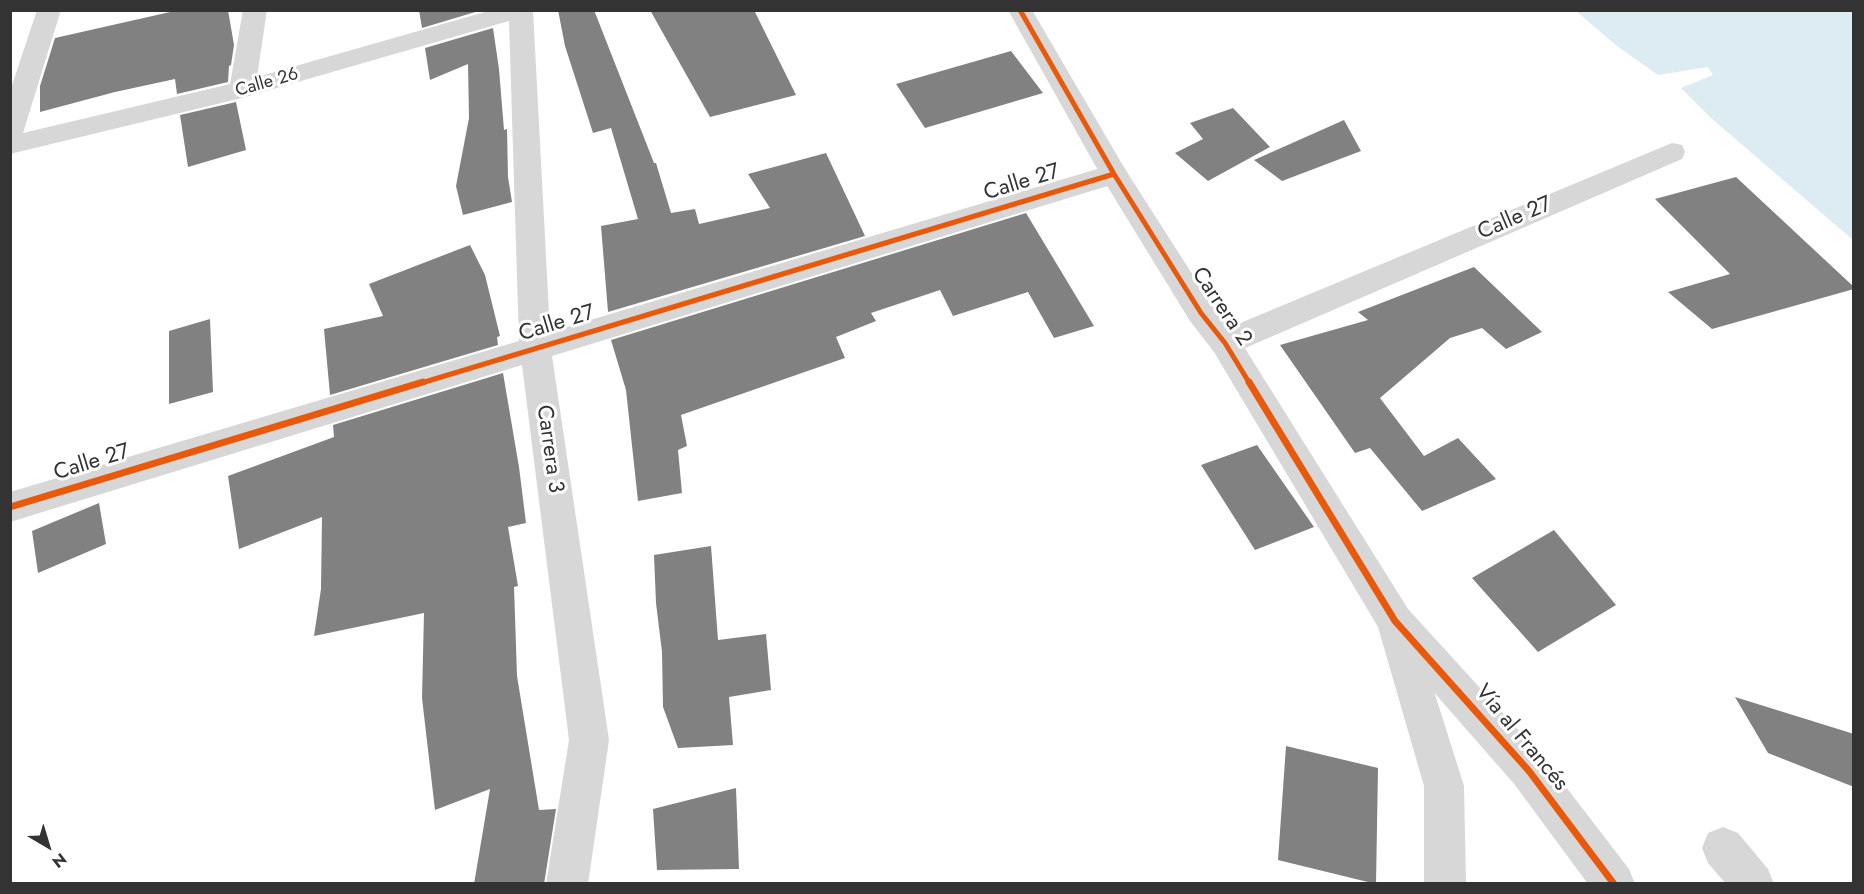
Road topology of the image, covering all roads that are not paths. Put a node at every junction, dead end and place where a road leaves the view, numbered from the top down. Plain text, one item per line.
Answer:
1 (49, 10) edge
2 (255, 10) edge
3 (521, 10) edge
4 (1020, 10) edge
5 (242, 90) junction
6 (10, 133) edge
7 (10, 146) edge
8 (1672, 152) dead end
9 (1114, 174) junction
10 (1225, 343) junction
11 (535, 349) junction
12 (10, 507) edge
13 (1395, 621) junction
14 (1723, 848) dead end
15 (567, 884) edge
16 (1445, 884) edge
17 (1614, 884) edge
18 (1753, 884) edge

1 - 6 street
2 - 5 street
3 - 5 street, Calle 26
3 - 11 street, Carrera 3
4 - 9 street, Carrera 2
5 - 7 street, Calle 26
8 - 10 street, Calle 27
9 - 10 street, Carrera 2
9 - 11 street, Calle 27
10 - 13 street, Carrera 2
11 - 12 street, Calle 27
11 - 15 street, Carrera 3
13 - 16 street
13 - 17 street, Vía al Francés
14 - 18 street

